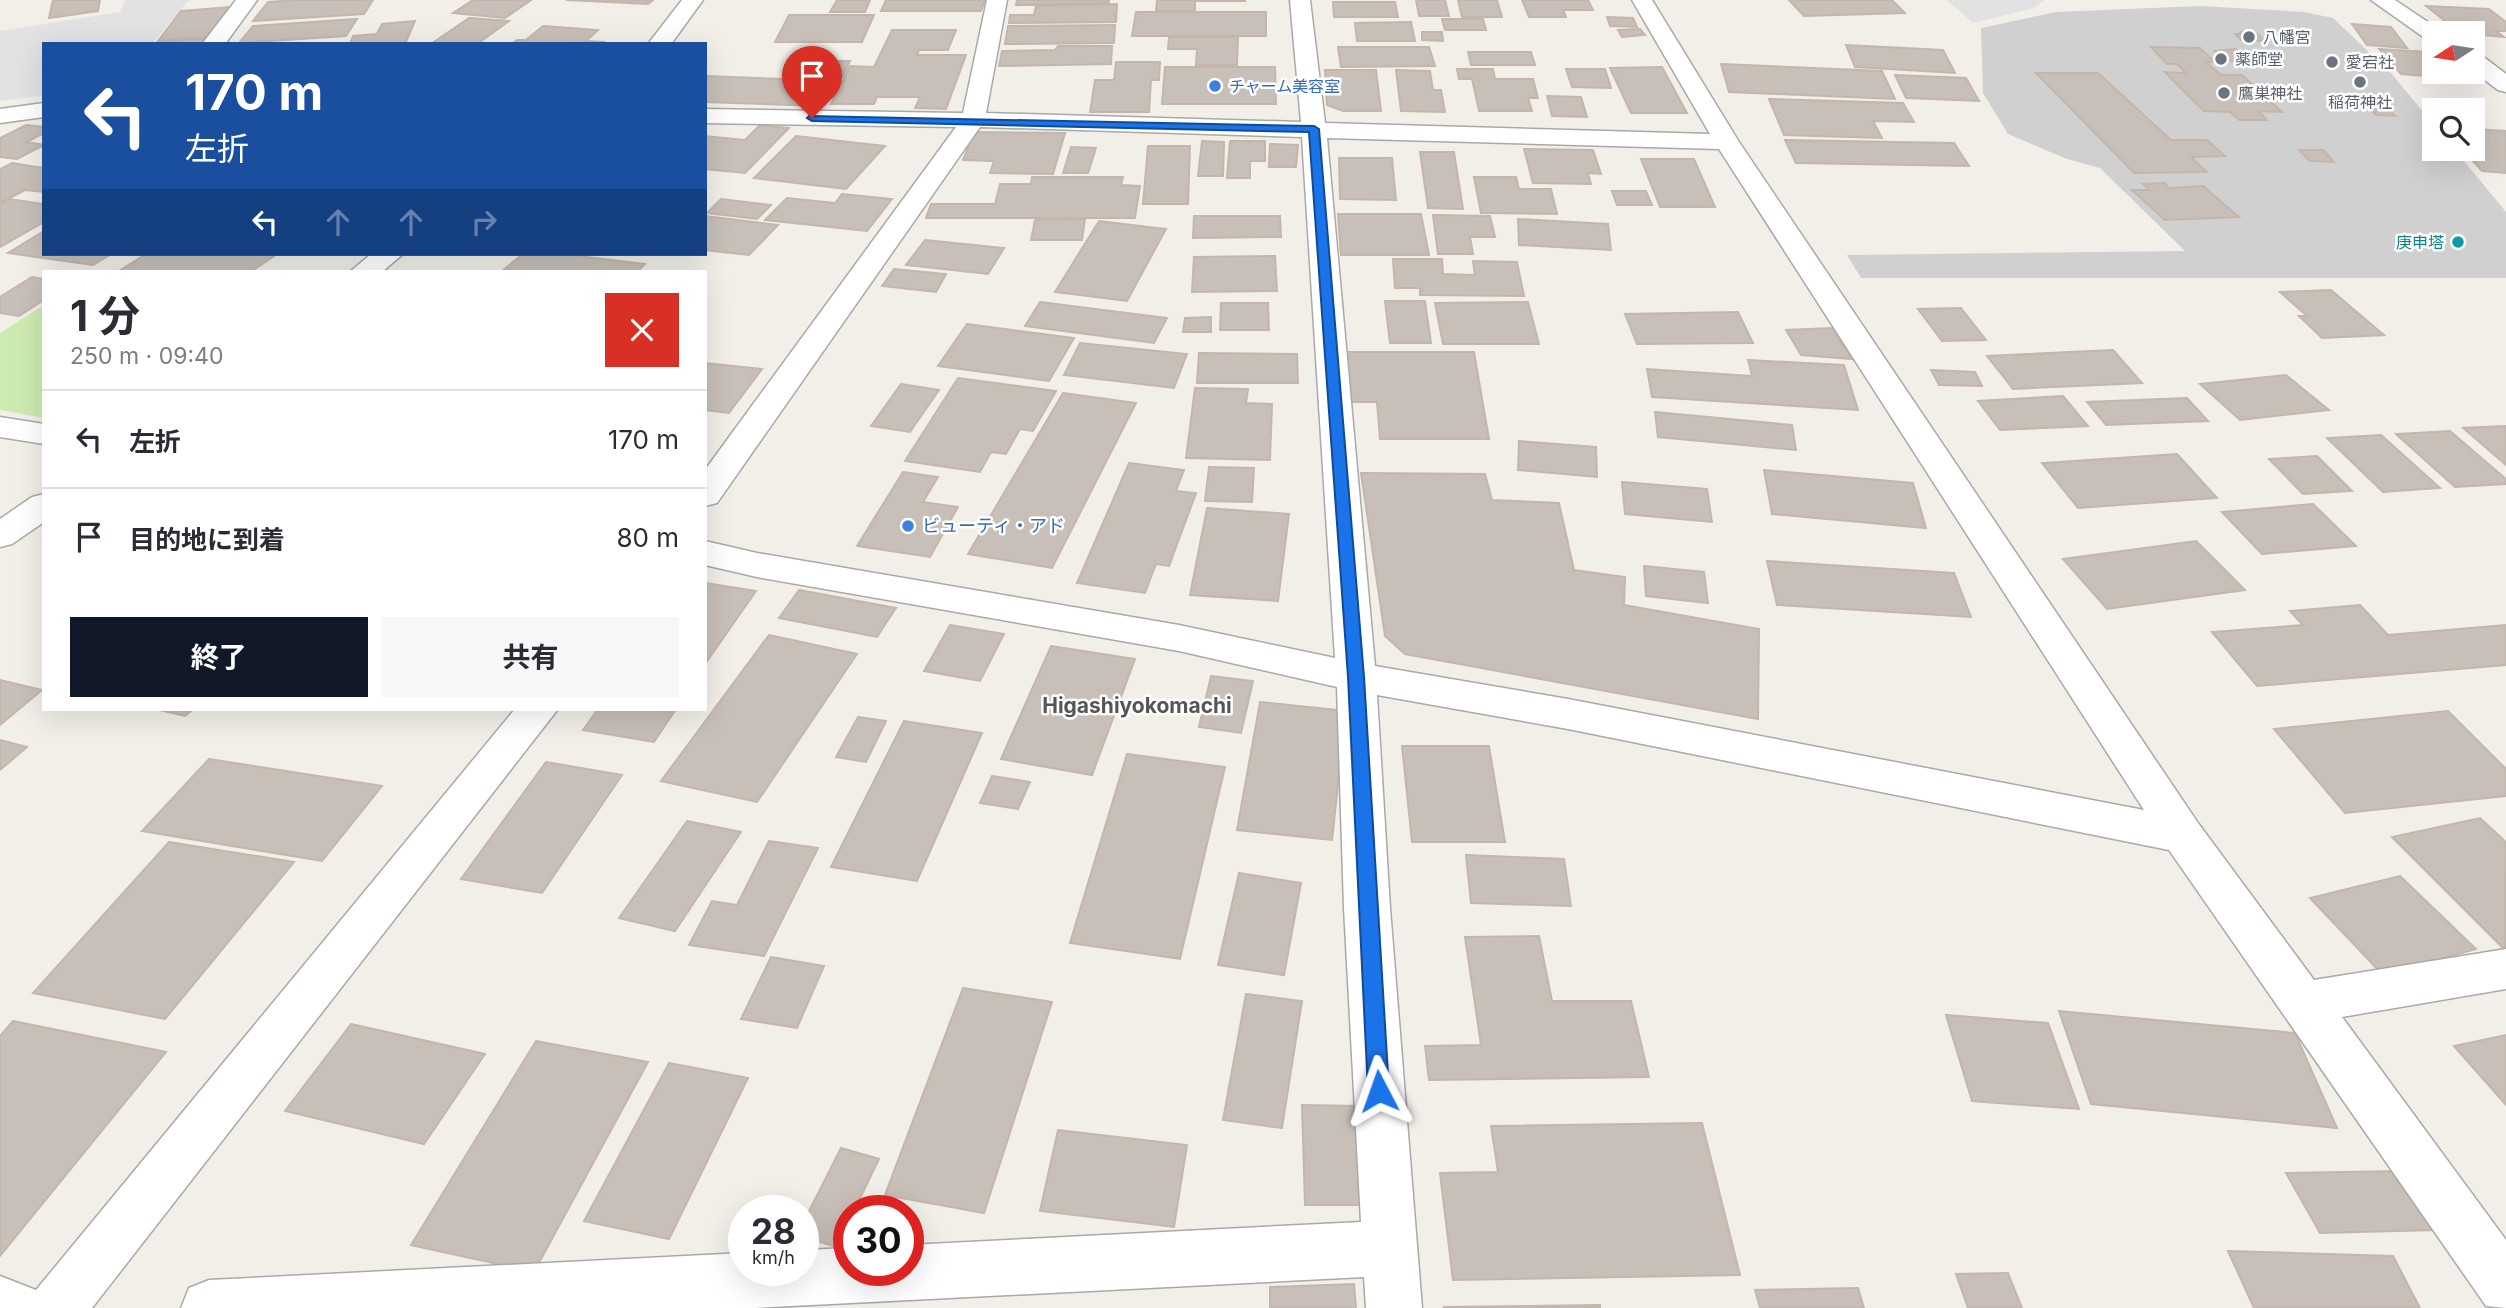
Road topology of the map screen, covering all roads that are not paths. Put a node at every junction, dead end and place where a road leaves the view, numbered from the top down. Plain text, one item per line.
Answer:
1 (247, 0) edge
2 (694, 0) edge
3 (997, 0) edge
4 (1300, 0) edge
5 (1642, 0) edge
6 (2381, 0) edge
7 (2422, 26) edge
8 (214, 42) edge
9 (661, 42) edge
10 (2485, 69) edge
11 (2506, 85) edge
12 (42, 110) edge
13 (0, 116) edge
14 (707, 116) edge
15 (973, 120) junction
16 (1314, 129) junction
17 (1727, 142) junction
18 (386, 256) edge
19 (366, 270) edge
20 (0, 427) edge
21 (42, 434) edge
22 (707, 492) edge
23 (42, 506) edge
24 (0, 536) edge
25 (707, 553) edge
26 (1356, 677) junction
27 (536, 711) edge
28 (2183, 835) junction
29 (2506, 969) edge
30 (2303, 1000) junction
31 (1389, 1248) junction
32 (2506, 1286) edge
33 (0, 1304) edge
34 (16, 1308) edge
35 (58, 1308) edge
36 (209, 1308) edge
37 (1394, 1308) edge

1 - 8 street
2 - 9 street
3 - 15 street
4 - 16 street
5 - 17 street
6 - 7 street
10 - 11 street
12 - 13 street
14 - 15 street
15 - 16 street
15 - 22 street
16 - 17 street
16 - 26 street
17 - 28 street
18 - 19 street
20 - 21 street
23 - 24 street
25 - 26 street
26 - 28 street
26 - 31 street
27 - 35 street
28 - 30 street
29 - 30 street
30 - 32 street
31 - 36 street
31 - 37 street
33 - 34 street

